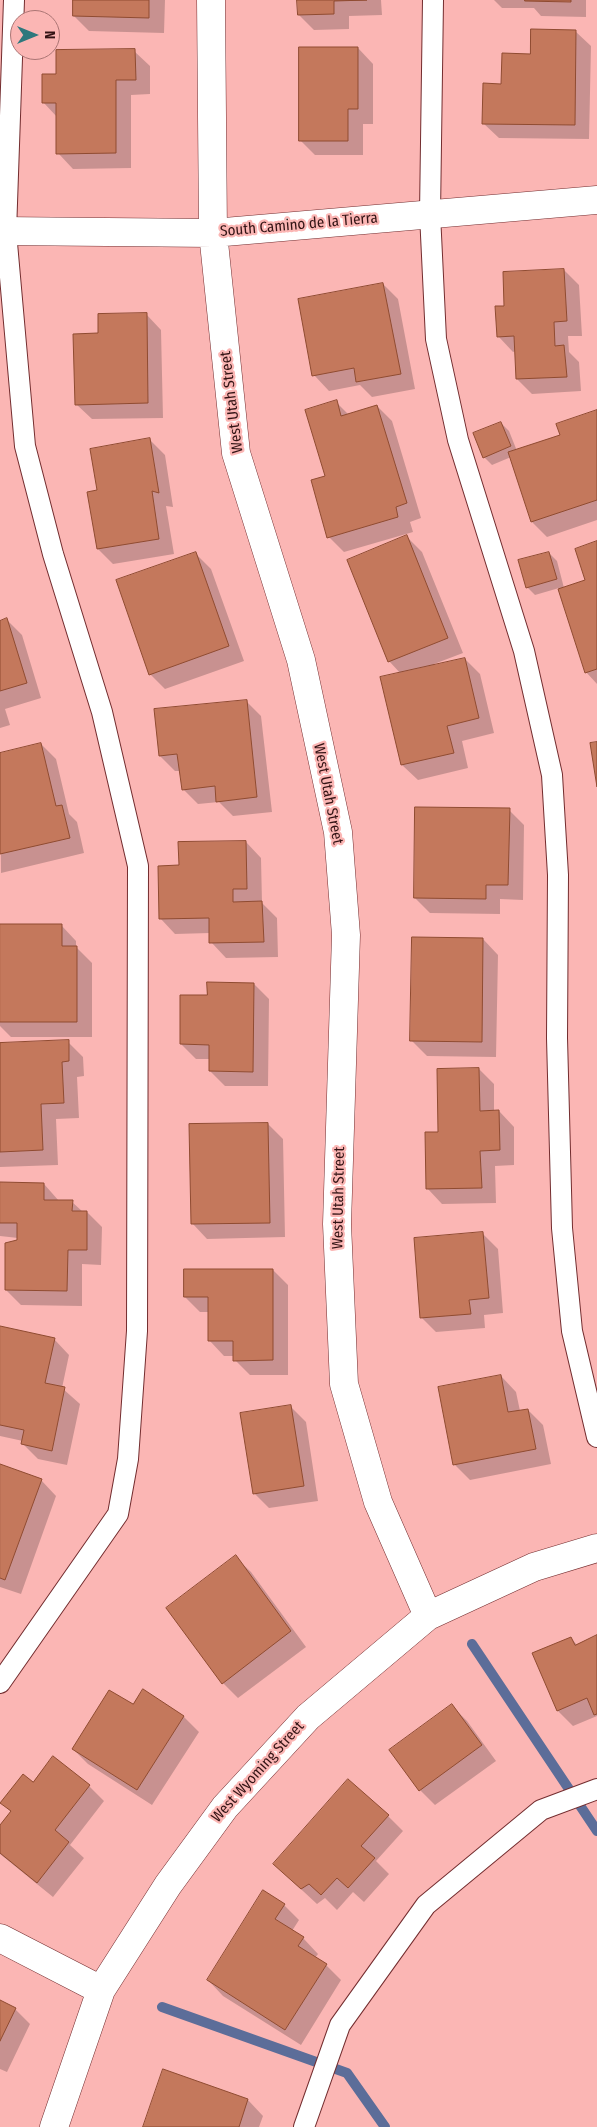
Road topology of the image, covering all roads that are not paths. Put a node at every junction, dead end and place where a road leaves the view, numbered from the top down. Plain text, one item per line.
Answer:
1 (14, 0) edge
2 (211, 0) edge
3 (433, 0) edge
4 (597, 200) edge
5 (430, 214) junction
6 (3, 232) edge
7 (214, 232) junction
8 (597, 1437) edge
9 (597, 1548) edge
10 (428, 1616) junction
11 (0, 1684) edge
12 (597, 1789) edge
13 (0, 1938) edge
14 (101, 1990) junction
15 (54, 2127) edge
16 (304, 2127) edge

1 - 6 lane
2 - 7 street, West Utah Street
3 - 5 lane
4 - 5 street, South Camino de la Tierra
5 - 7 street, South Camino de la Tierra
5 - 8 lane
6 - 7 street, South Camino de la Tierra
6 - 11 lane
7 - 10 street, West Utah Street
9 - 10 street, West Wyoming Street
10 - 14 street, West Wyoming Street
12 - 16 lane
13 - 14 street
14 - 15 street, West Wyoming Street

